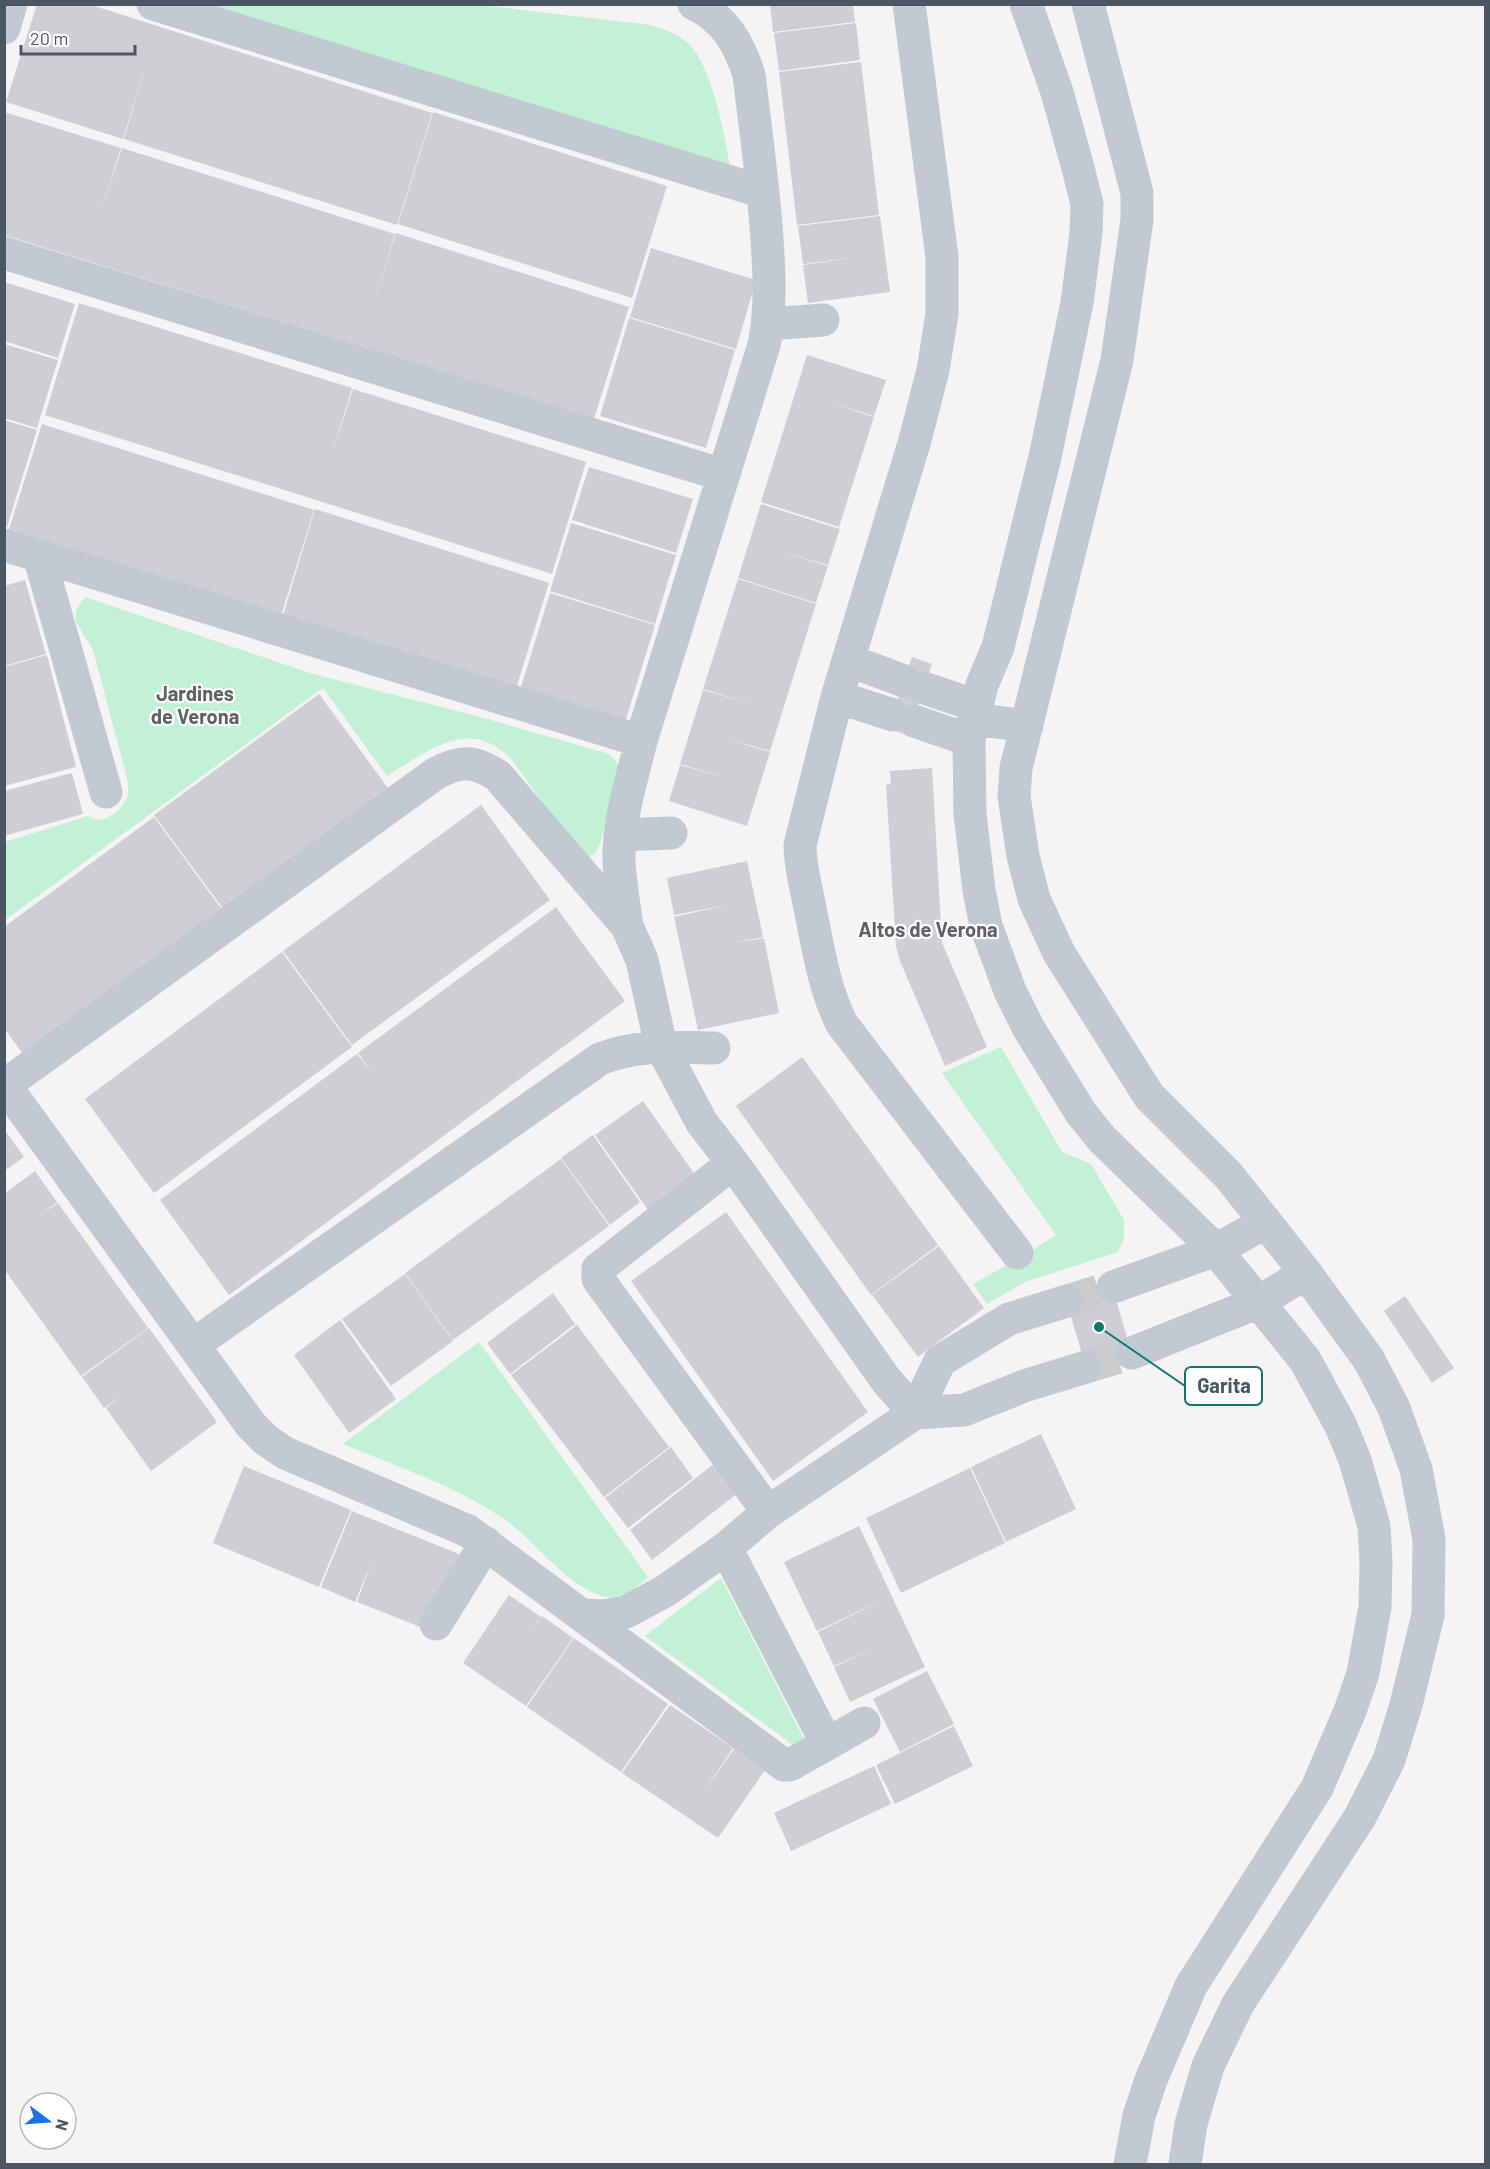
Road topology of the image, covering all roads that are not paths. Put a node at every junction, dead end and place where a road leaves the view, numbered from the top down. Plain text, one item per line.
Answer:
1 (12, 4) edge
2 (153, 4) edge
3 (694, 4) edge
4 (909, 4) edge
5 (1026, 4) edge
6 (1088, 4) edge
7 (4, 28) edge
8 (763, 192) junction
9 (4, 253) edge
10 (823, 320) dead end
11 (768, 324) junction
12 (723, 475) junction
13 (4, 544) edge
14 (39, 555) junction
15 (848, 660) junction
16 (837, 697) junction
17 (973, 722) junction
18 (1027, 726) junction
19 (642, 741) junction
20 (106, 792) dead end
21 (671, 833) dead end
22 (620, 835) junction
23 (627, 926) junction
24 (661, 1046) junction
25 (714, 1048) dead end
26 (5, 1085) edge
27 (733, 1163) junction
28 (1266, 1222) junction
29 (1216, 1250) junction
30 (1017, 1253) dead end
31 (1306, 1273) junction
32 (1113, 1287) tunnel mouth
33 (1067, 1301) tunnel mouth
34 (1259, 1302) junction
35 (193, 1345) junction
36 (1132, 1353) tunnel mouth
37 (1086, 1367) tunnel mouth
38 (915, 1413) junction
39 (768, 1512) junction
40 (486, 1543) junction
41 (726, 1548) junction
42 (582, 1615) junction
43 (436, 1624) dead end
44 (864, 1723) dead end
45 (827, 1744) junction
46 (1130, 2164) edge
47 (1185, 2164) edge

1 - 7 street
2 - 8 street
3 - 8 street
4 - 15 street
5 - 17 street
6 - 18 street
8 - 11 street
9 - 12 street
10 - 11 street
11 - 12 street
12 - 19 street
13 - 14 street
14 - 19 street
14 - 20 street
15 - 16 street
15 - 17 street
16 - 17 street
16 - 30 street
17 - 18 street
17 - 29 street
18 - 28 street
19 - 22 street
21 - 22 street
22 - 23 street
23 - 24 street
23 - 26 street
24 - 25 street
24 - 27 street
24 - 35 street
26 - 35 street
27 - 38 street
27 - 39 street
28 - 29 street
28 - 31 street
29 - 32 street
29 - 34 street
31 - 34 street
31 - 47 street
33 - 38 street
34 - 36 street
34 - 46 street
35 - 40 street
37 - 38 street
38 - 39 street
39 - 41 street
40 - 42 street
40 - 43 street
41 - 42 street
41 - 45 street
42 - 45 street
44 - 45 street

